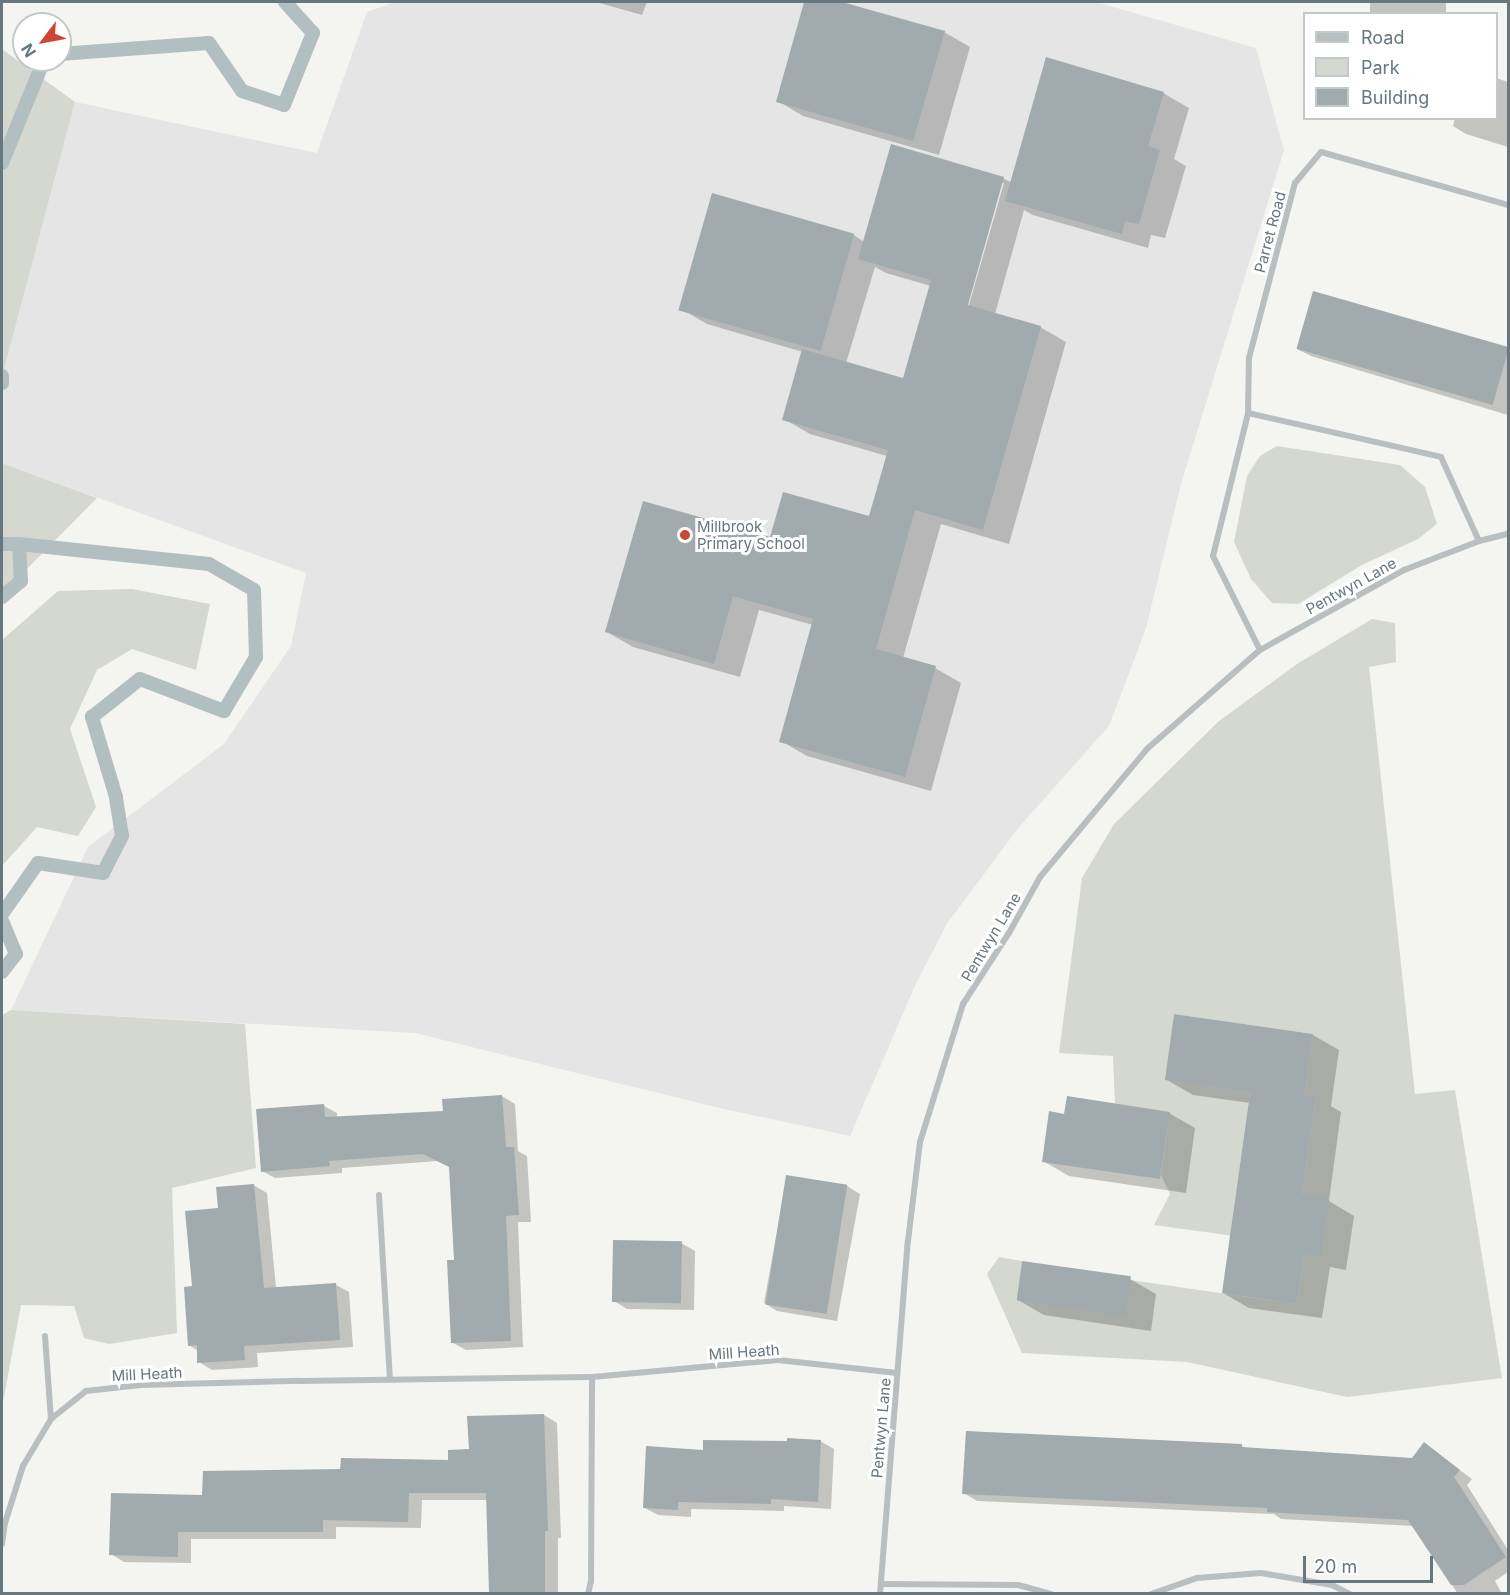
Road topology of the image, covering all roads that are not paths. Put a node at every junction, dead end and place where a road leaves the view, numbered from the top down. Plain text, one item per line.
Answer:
1 (1509, 205) edge
2 (1248, 413) junction
3 (1509, 534) edge
4 (1479, 541) junction
5 (1260, 650) junction
6 (379, 1195) dead end
7 (45, 1336) dead end
8 (897, 1373) junction
9 (592, 1377) junction
10 (390, 1379) junction
11 (51, 1419) junction
12 (2, 1545) edge
13 (881, 1584) junction
14 (588, 1593) edge
15 (880, 1593) edge
16 (1051, 1593) edge
17 (1151, 1593) edge
18 (1350, 1593) edge

1 - 2 street, Parret Road
2 - 4 street
2 - 5 street, Parret Road
3 - 4 street, Pentwyn Lane
4 - 5 street, Pentwyn Lane
5 - 8 street, Pentwyn Lane
6 - 10 street
7 - 11 street
8 - 9 street, Mill Heath
8 - 13 street, Pentwyn Lane
9 - 10 street, Mill Heath
9 - 14 street
10 - 11 street, Mill Heath
11 - 12 street, Mill Heath
13 - 15 street, Pentwyn Lane
13 - 16 street
17 - 18 street

